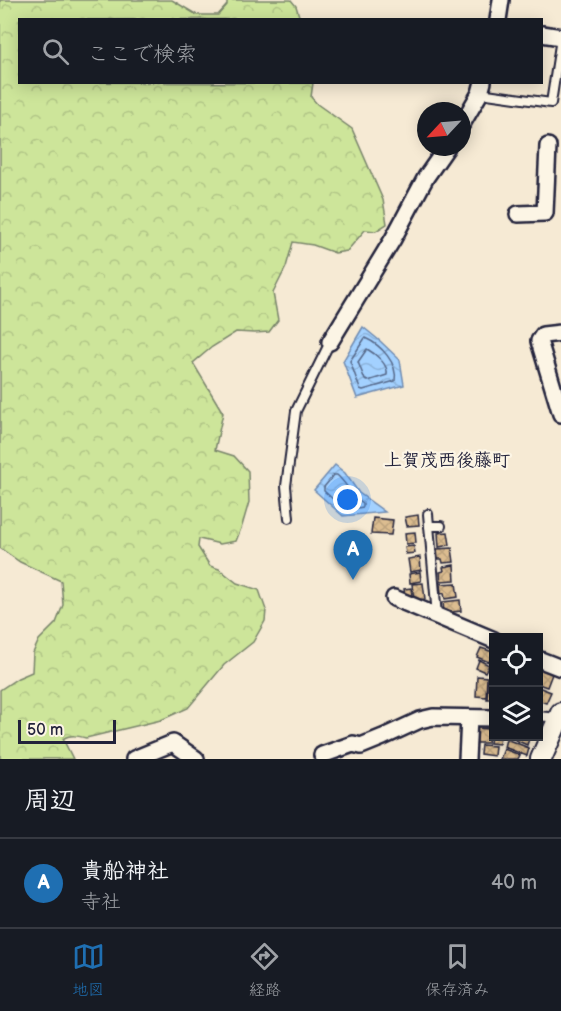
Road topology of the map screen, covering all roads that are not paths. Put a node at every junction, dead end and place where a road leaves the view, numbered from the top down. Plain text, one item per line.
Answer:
1 (501, 0) edge
2 (498, 18) edge
3 (543, 34) edge
4 (561, 38) edge
5 (482, 88) edge
6 (471, 108) edge
7 (548, 146) dead end
8 (441, 156) edge
9 (554, 175) edge
10 (518, 214) dead end
11 (561, 333) edge
12 (330, 342) joint
13 (561, 414) edge
14 (428, 514) dead end
15 (289, 519) dead end
16 (429, 526) junction
17 (441, 526) dead end
18 (394, 598) dead end
19 (437, 616) junction
20 (489, 638) edge
21 (543, 661) edge
22 (561, 668) edge
23 (543, 716) edge
24 (560, 716) edge
25 (469, 718) junction
26 (489, 718) edge
27 (322, 755) dead end
28 (134, 759) edge
29 (196, 759) edge
30 (466, 759) edge
31 (541, 759) edge

1 - 2 street
3 - 4 street
4 - 5 lane
5 - 6 street
7 - 9 street
8 - 12 street
9 - 10 street
11 - 13 street
12 - 15 lane
14 - 16 lane
16 - 17 lane
16 - 19 lane
18 - 19 street
19 - 20 street
21 - 22 street
23 - 24 lane
24 - 31 street
25 - 26 street
25 - 27 street
25 - 30 street
28 - 29 street

